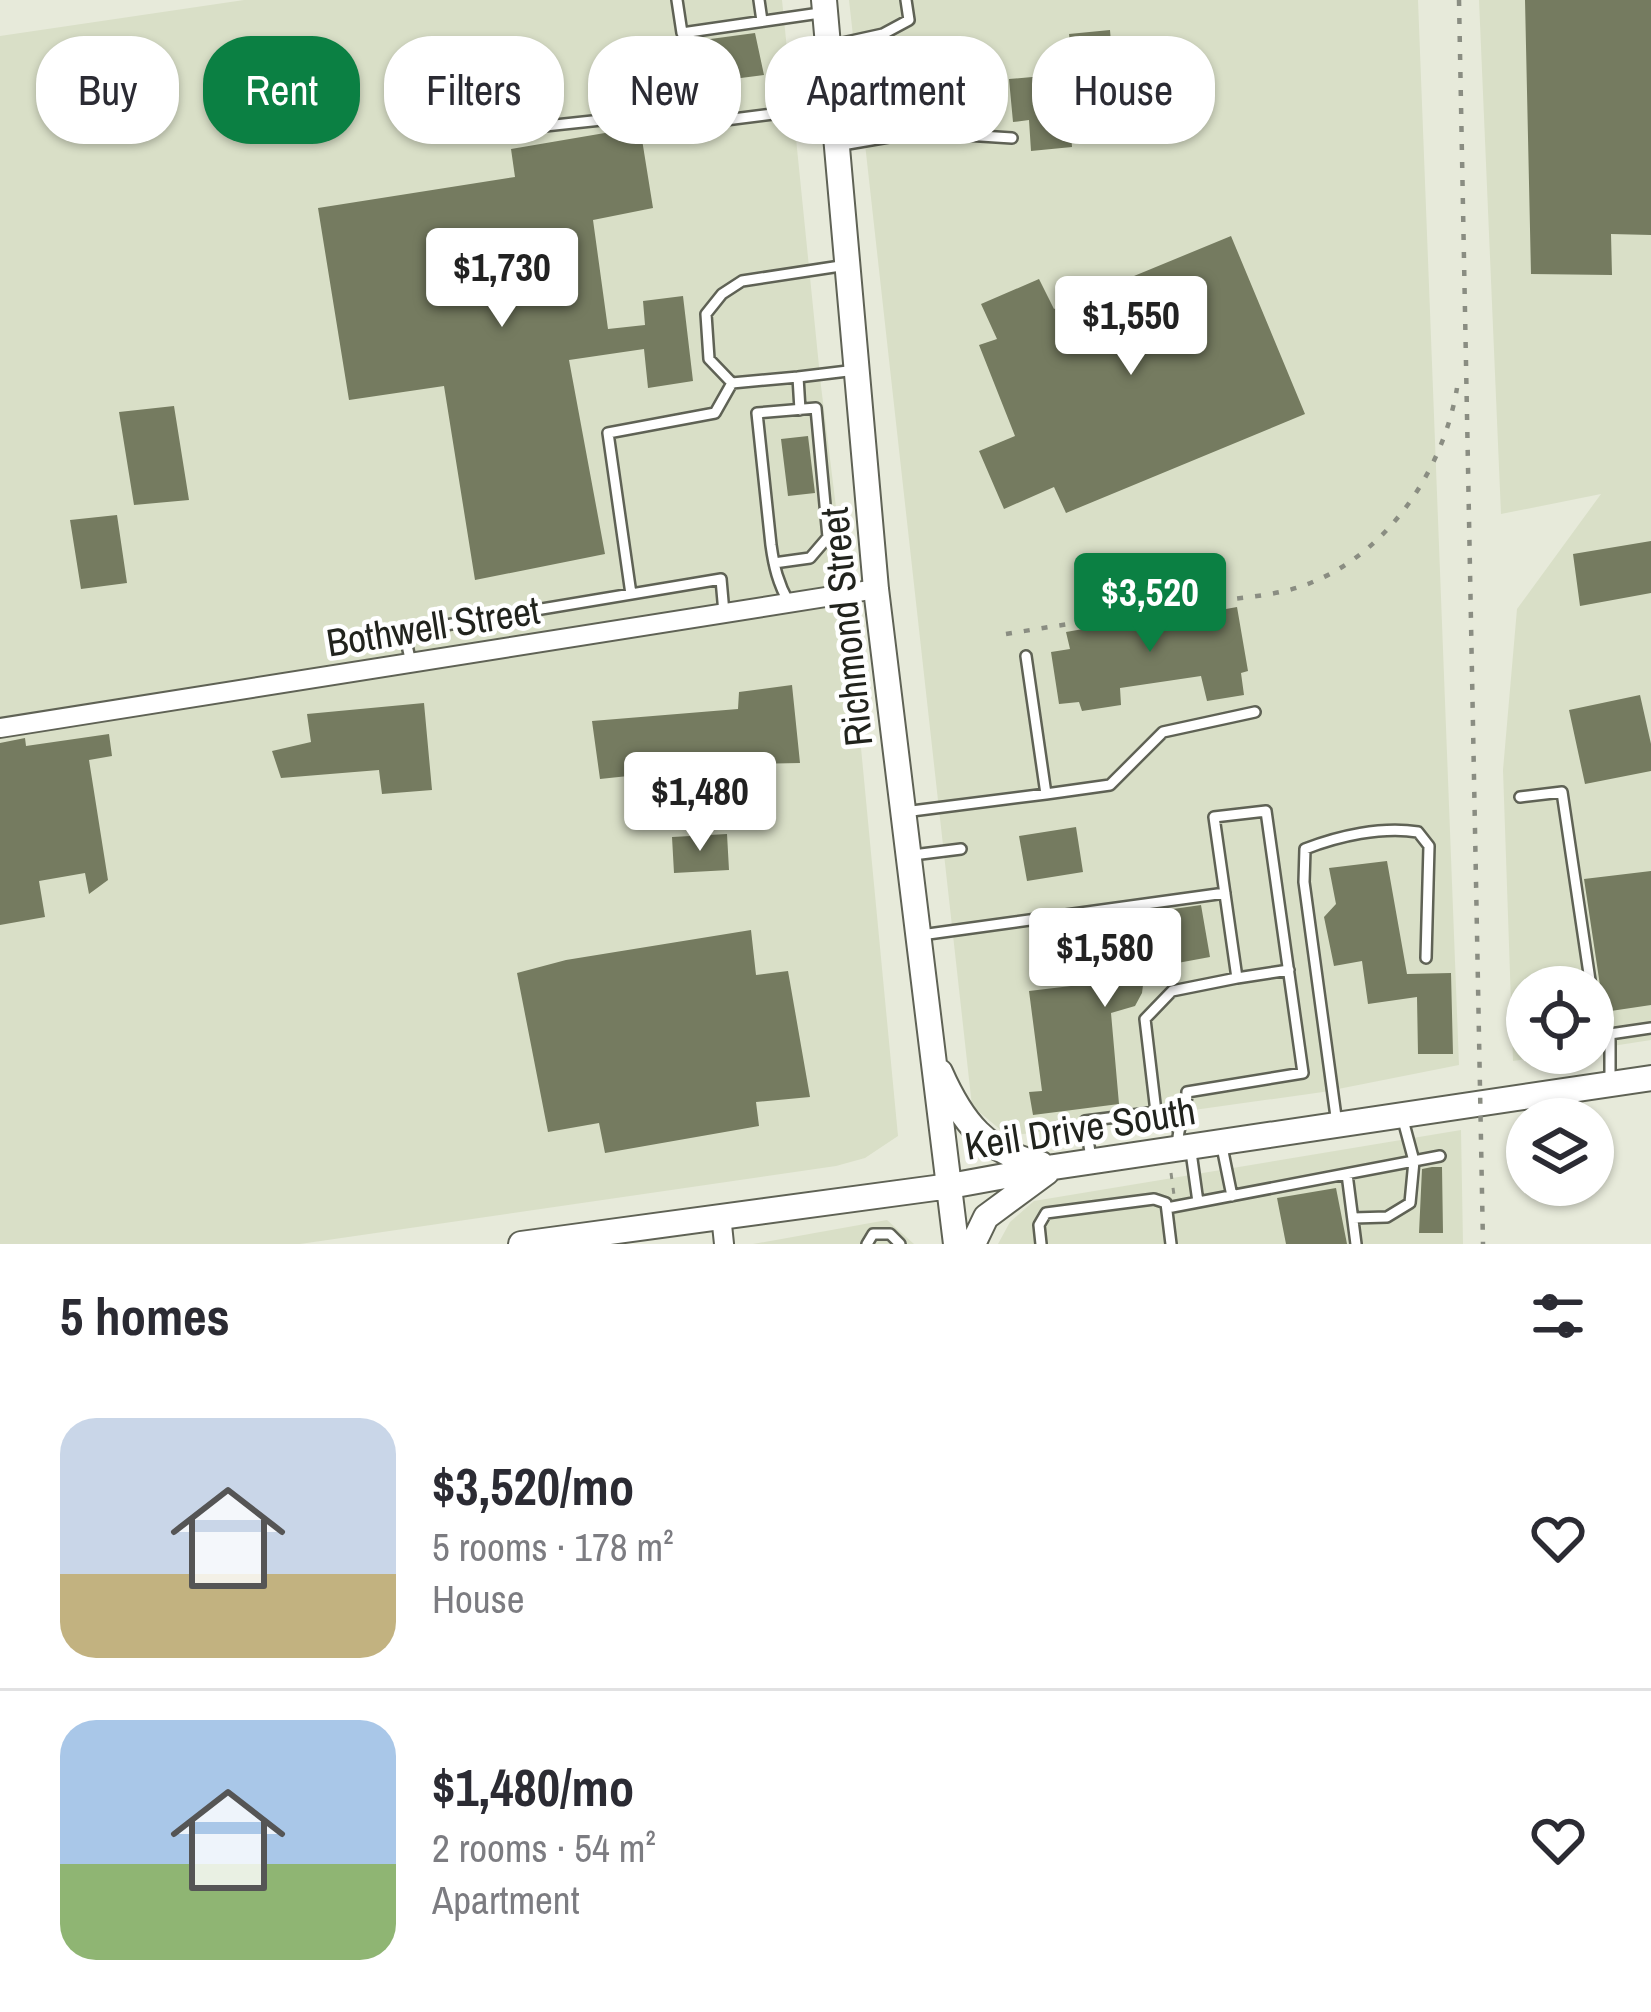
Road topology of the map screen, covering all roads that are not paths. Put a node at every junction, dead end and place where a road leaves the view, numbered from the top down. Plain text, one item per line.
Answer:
1 (676, 0) edge
2 (759, 0) edge
3 (906, 0) edge
4 (825, 6) edge
5 (762, 21) junction
6 (827, 36) edge
7 (874, 36) edge
8 (765, 115) edge
9 (564, 124) edge
10 (1012, 138) dead end
11 (837, 146) joint
12 (847, 265) junction
13 (856, 370) junction
14 (798, 376) junction
15 (732, 383) junction
16 (800, 410) junction
17 (774, 563) junction
18 (876, 589) junction
19 (631, 593) junction
20 (789, 603) junction
21 (724, 613) junction
22 (1026, 656) dead end
23 (411, 663) junction
24 (1255, 712) dead end
25 (0, 728) edge
26 (1046, 794) junction
27 (1520, 797) dead end
28 (903, 812) junction
29 (962, 849) dead end
30 (908, 856) junction
31 (1225, 893) junction
32 (1066, 915) junction
33 (916, 936) junction
34 (1426, 958) dead end
35 (1589, 966) edge
36 (1289, 970) junction
37 (1074, 976) dead end
38 (1237, 978) junction
39 (1651, 1028) edge
40 (1614, 1033) edge
41 (929, 1048) junction
42 (1610, 1074) edge
43 (1651, 1078) edge
44 (1610, 1084) junction
45 (1156, 1112) junction
46 (1401, 1115) junction
47 (1337, 1124) junction
48 (1182, 1141) junction
49 (1221, 1142) junction
50 (1440, 1156) dead end
51 (1414, 1161) junction
52 (1091, 1162) junction
53 (1054, 1167) junction
54 (1347, 1174) junction
55 (950, 1186) junction
56 (1232, 1196) junction
57 (1198, 1202) junction
58 (1167, 1208) junction
59 (721, 1215) junction
60 (1353, 1218) junction
61 (521, 1244) edge
62 (724, 1244) edge
63 (867, 1244) edge
64 (900, 1244) edge
65 (956, 1244) edge
66 (973, 1244) edge
67 (1040, 1244) edge
68 (1171, 1244) edge
69 (1356, 1244) edge

1 - 5 lane
2 - 5 lane
3 - 7 lane
4 - 5 lane
4 - 6 main road, Richmond Street
8 - 9 lane
10 - 11 lane
11 - 12 main road, Richmond Street
12 - 13 main road, Richmond Street
12 - 15 lane
13 - 14 lane
13 - 18 main road, Richmond Street
14 - 15 lane
14 - 16 lane
15 - 19 lane
16 - 17 lane
16 - 17 lane
17 - 20 lane
18 - 20 street, Bothwell Street
18 - 28 main road, Richmond Street
19 - 21 lane
19 - 23 lane
20 - 21 street, Bothwell Street
21 - 23 street, Bothwell Street
22 - 26 lane
23 - 25 street, Bothwell Street
24 - 26 lane
26 - 28 lane
27 - 35 lane
28 - 30 main road, Richmond Street
29 - 30 lane
30 - 33 main road, Richmond Street
31 - 32 lane
31 - 36 lane
31 - 38 lane
32 - 33 lane
32 - 37 lane
33 - 41 main road, Richmond Street
34 - 47 lane
36 - 38 lane
36 - 48 lane
38 - 45 lane
39 - 40 lane
41 - 53 main road
41 - 55 main road, Richmond Street
42 - 44 lane
43 - 44 main road, Keil Drive South
44 - 46 main road, Keil Drive South
45 - 48 lane
45 - 52 lane
46 - 47 main road, Keil Drive South
46 - 51 lane
47 - 49 main road, Keil Drive South
48 - 49 main road, Keil Drive South
48 - 52 main road, Keil Drive South
48 - 57 lane
49 - 56 lane
50 - 51 lane
51 - 54 lane
51 - 60 lane
52 - 53 main road, Keil Drive South
53 - 55 main road, Keil Drive South
53 - 66 main road
54 - 56 lane
54 - 60 lane
55 - 59 main road, Keil Drive South
55 - 65 main road, Richmond Street
56 - 57 lane
57 - 58 lane
58 - 67 lane
58 - 68 lane
59 - 61 main road, Keil Drive South
59 - 62 street
60 - 69 lane
63 - 64 lane

